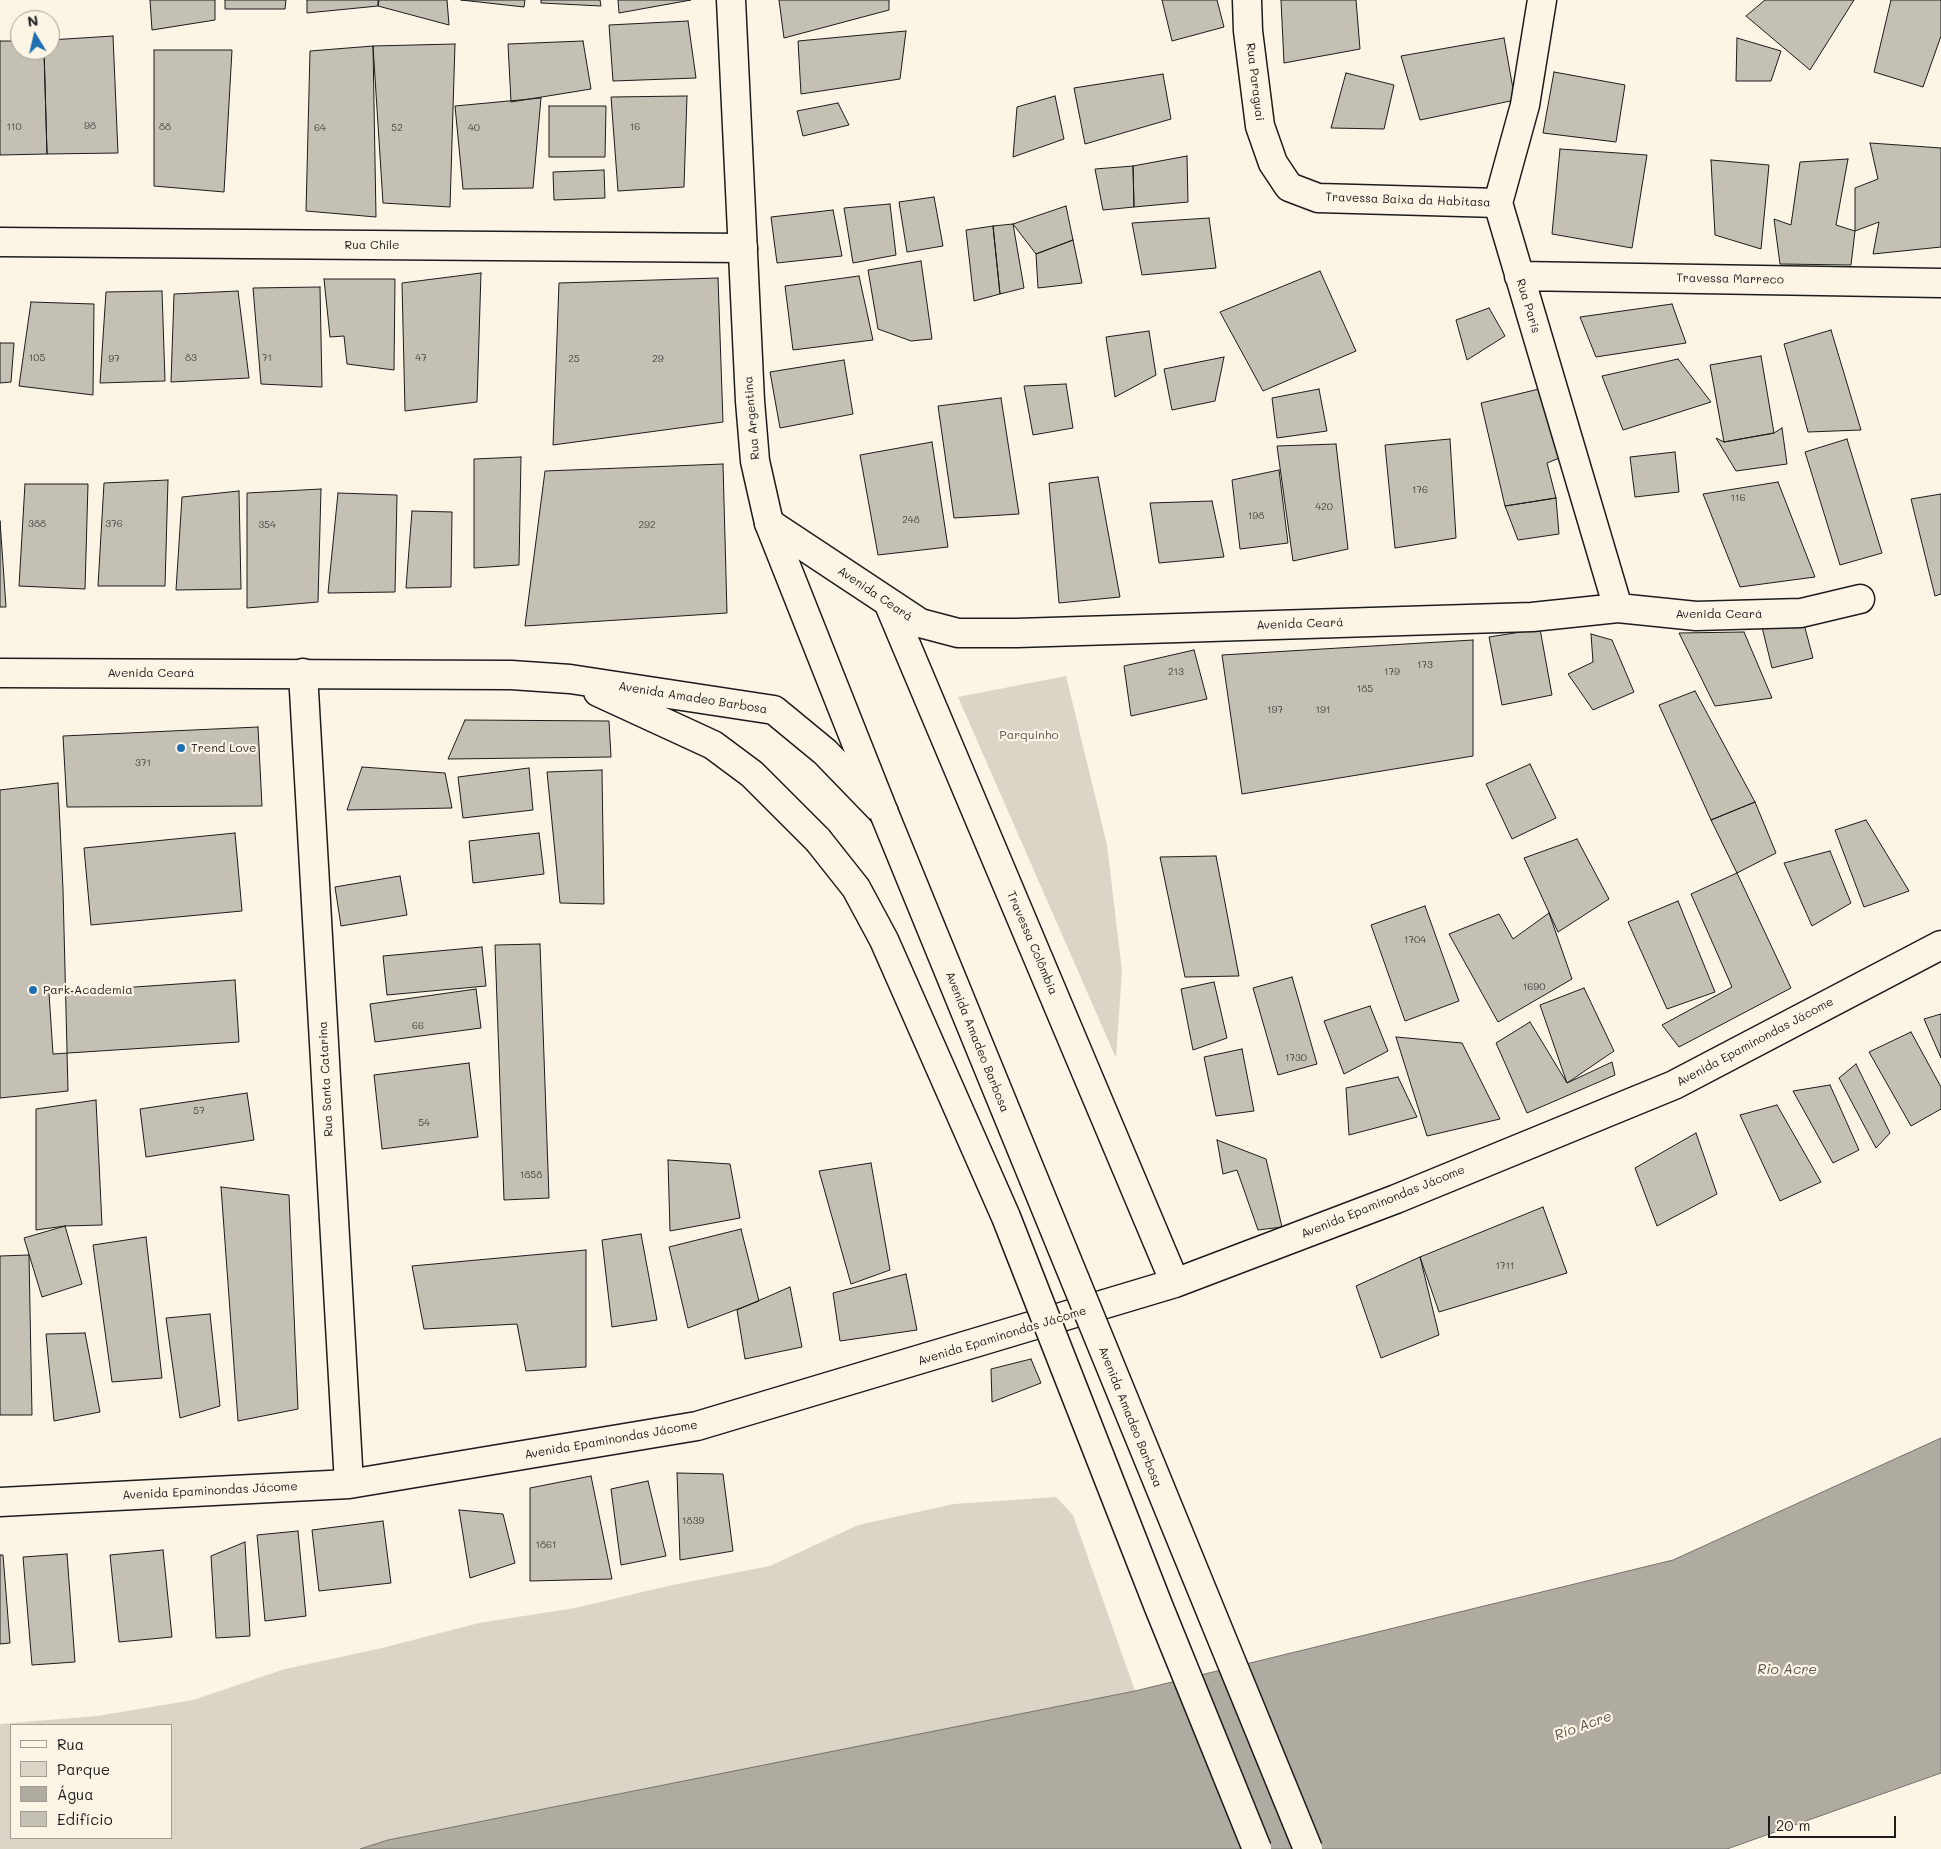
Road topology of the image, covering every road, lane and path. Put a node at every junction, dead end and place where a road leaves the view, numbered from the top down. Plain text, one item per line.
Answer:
1 (731, 0) edge
2 (1246, 0) edge
3 (1542, 0) edge
4 (1289, 187) joint
5 (1498, 203) junction
6 (0, 242) edge
7 (743, 248) junction
8 (1519, 276) junction
9 (1941, 283) edge
10 (769, 523) junction
11 (1860, 599) dead end
12 (888, 602) junction
13 (1618, 608) junction
14 (303, 673) junction
15 (0, 674) edge
16 (570, 679) junction
17 (884, 813) junction
18 (1941, 945) edge
19 (1176, 1284) junction
20 (349, 1484) junction
21 (0, 1502) edge
22 (1257, 1849) edge
23 (1308, 1849) edge

1 - 7 street, Rua Argentina
2 - 4 street, Rua Paraguai
3 - 5 street
4 - 5 street, Travessa Baixa da Habitasa
5 - 8 street, Rua Paris
6 - 7 street, Rua Chile
7 - 10 street, Rua Argentina
8 - 9 street, Travessa Marreco
8 - 13 street, Rua Paris
10 - 12 street, Avenida Ceará
10 - 17 street, Rua Argentina
11 - 13 street, Avenida Ceará
12 - 13 street, Avenida Ceará
12 - 19 street, Travessa Colômbia
14 - 15 street, Avenida Ceará
14 - 16 street, Avenida Amadeo Barbosa
14 - 20 street, Rua Santa Catarina
16 - 17 street, Avenida Amadeo Barbosa
16 - 22 street, bridge
17 - 23 street, Avenida Amadeo Barbosa, bridge
18 - 19 street, Avenida Epaminondas Jácome
19 - 20 street, Avenida Epaminondas Jácome
20 - 21 street, Avenida Epaminondas Jácome

